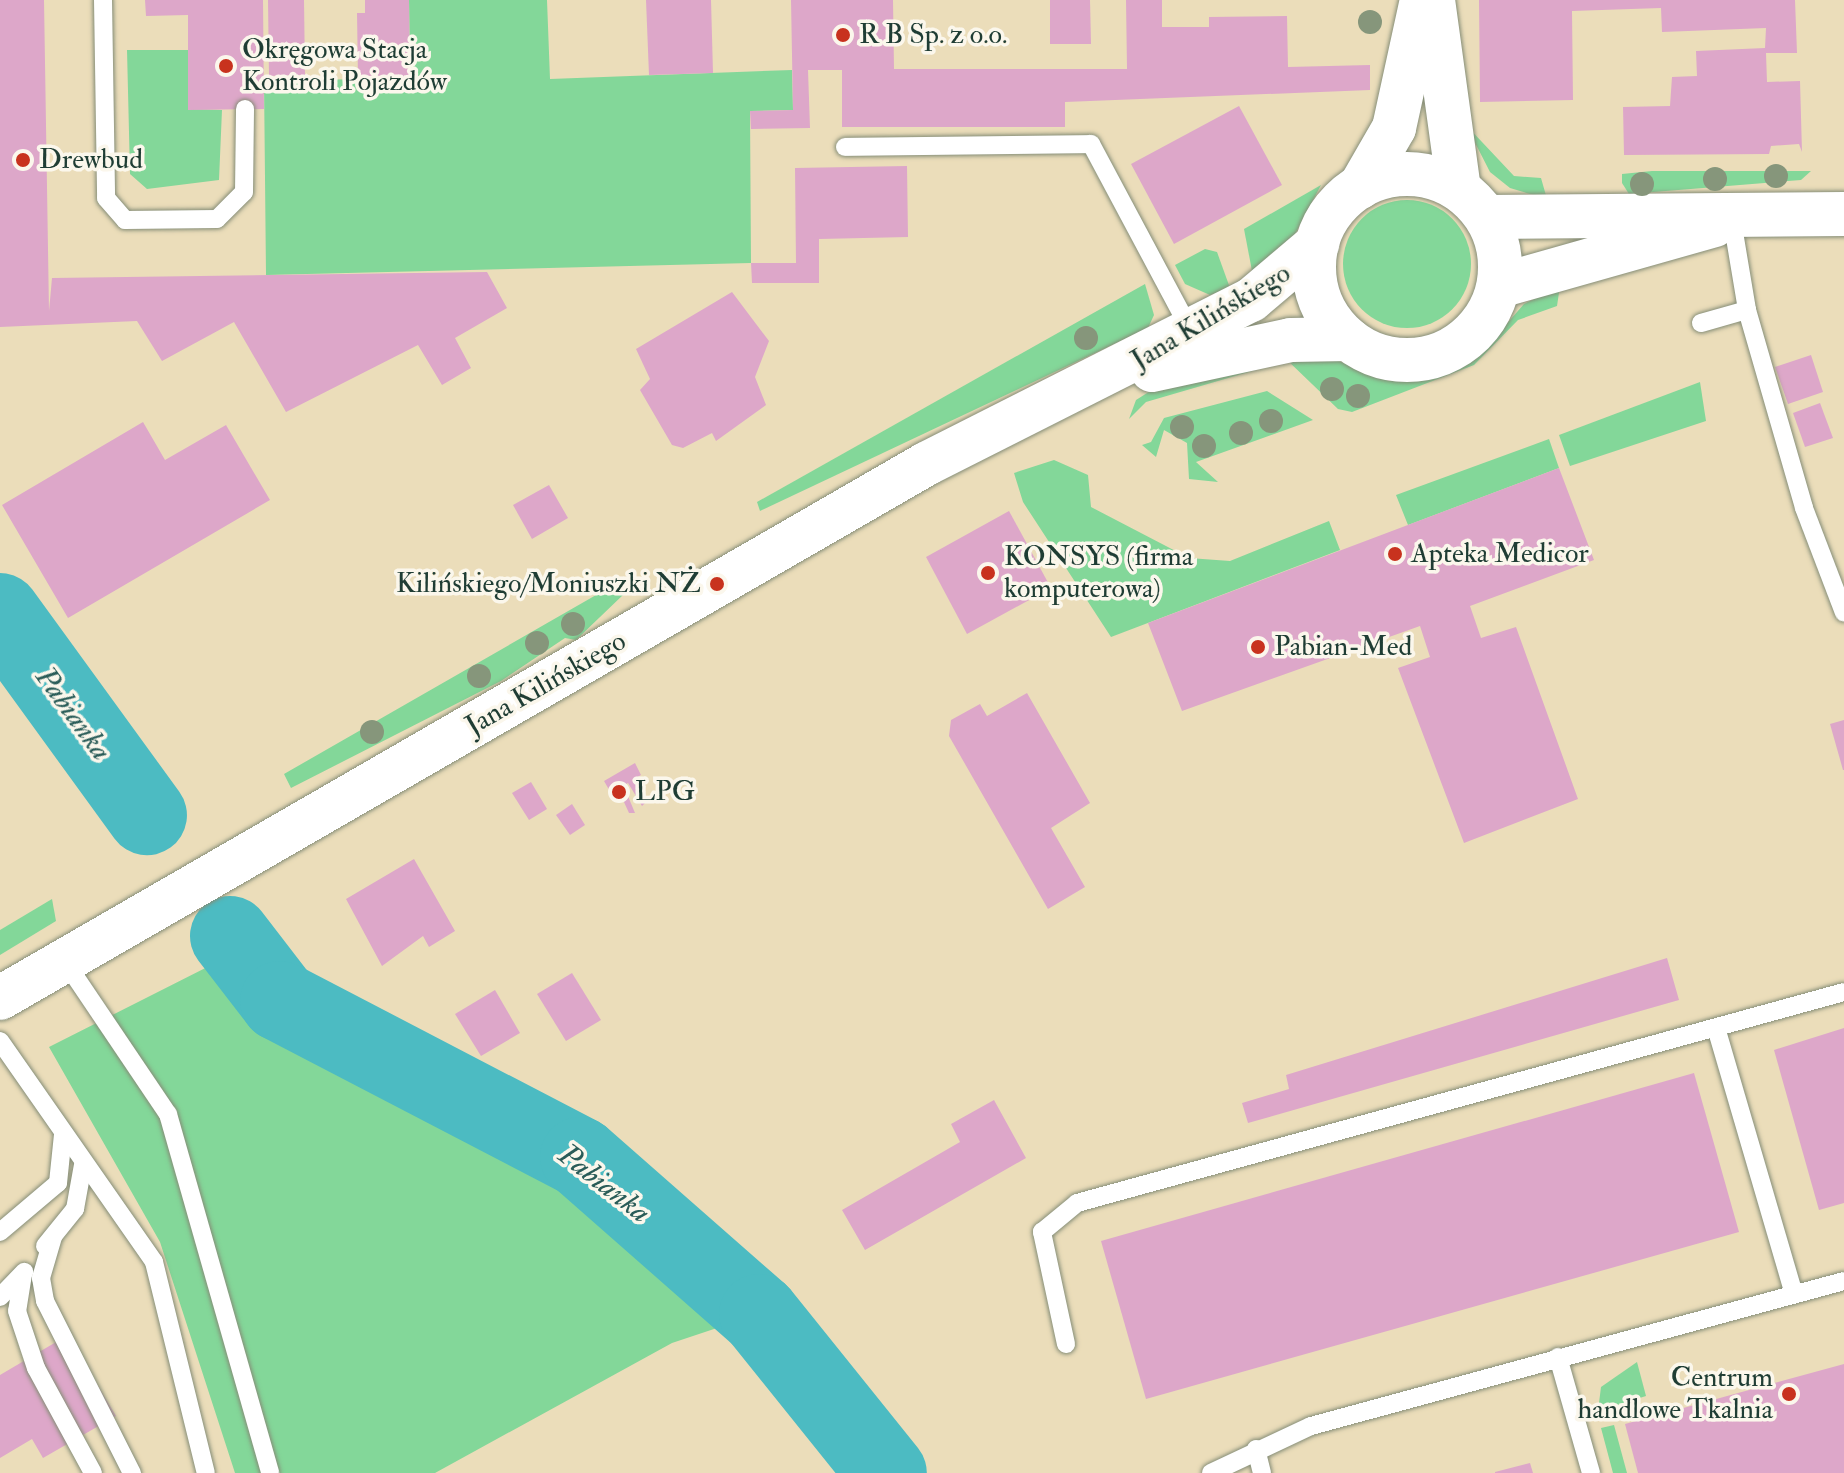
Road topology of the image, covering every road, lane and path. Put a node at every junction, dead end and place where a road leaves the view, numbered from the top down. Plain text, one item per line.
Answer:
1 (103, 0) edge
2 (1422, 0) edge
3 (1433, 0) edge
4 (245, 109) dead end
5 (845, 147) dead end
6 (1360, 187) junction
7 (1473, 203) junction
8 (1844, 214) edge
9 (1732, 220) junction
10 (1317, 244) junction
11 (1499, 286) junction
12 (1747, 310) junction
13 (1701, 323) dead end
14 (1348, 339) junction
15 (1196, 345) junction
16 (1844, 613) edge
17 (64, 960) junction
18 (1844, 992) edge
19 (0, 998) edge
20 (1717, 1031) junction
21 (0, 1041) edge
22 (63, 1134) junction
23 (83, 1165) junction
24 (0, 1232) edge
25 (53, 1237) junction
26 (23, 1274) junction
27 (1844, 1281) edge
28 (1794, 1294) junction
29 (0, 1297) edge
30 (1066, 1344) dead end
31 (1558, 1357) junction
32 (1256, 1449) junction
33 (93, 1473) edge
34 (132, 1473) edge
35 (206, 1473) edge
36 (270, 1473) edge
37 (1211, 1473) edge
38 (1262, 1473) edge
39 (1591, 1473) edge

1 - 4 lane
2 - 6 main road
3 - 7 main road
5 - 15 lane
6 - 7 main road
6 - 10 main road
7 - 9 main road
7 - 11 main road
8 - 9 main road
9 - 11 main road
9 - 12 lane
10 - 14 main road
10 - 15 main road, Jana Kilińskiego
11 - 14 main road
12 - 13 lane
12 - 16 lane
14 - 15 main road, Jana Kilińskiego
15 - 17 main road, Jana Kilińskiego
17 - 19 main road, Jana Kilińskiego
17 - 36 lane
18 - 20 lane
20 - 28 lane
20 - 30 lane
21 - 22 lane
22 - 23 lane
22 - 24 lane
23 - 25 lane
23 - 35 lane
25 - 26 lane
25 - 34 lane
26 - 29 lane
26 - 33 lane
27 - 28 lane
28 - 31 lane
31 - 32 lane
31 - 39 lane
32 - 37 lane
32 - 38 lane

